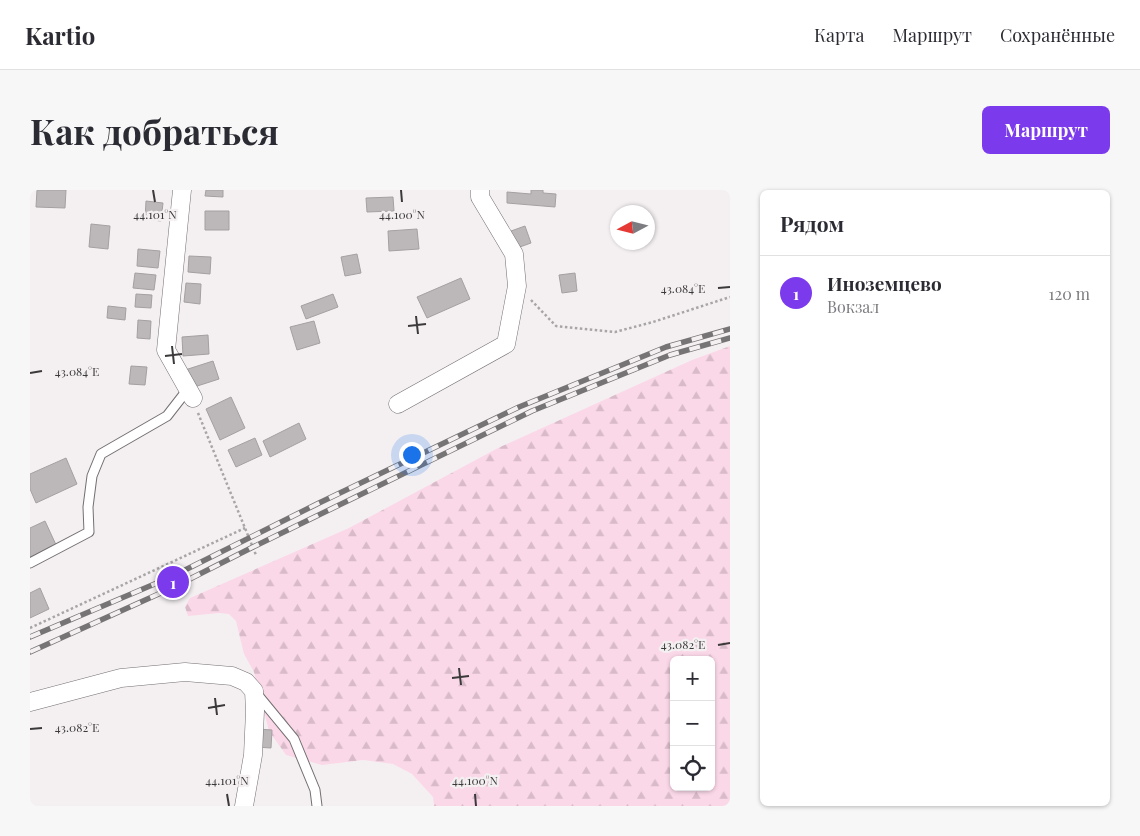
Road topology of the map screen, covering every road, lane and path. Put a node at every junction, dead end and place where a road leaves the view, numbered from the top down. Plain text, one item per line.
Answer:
1 (182, 190) edge
2 (480, 190) edge
3 (518, 286) junction
4 (730, 297) edge
5 (191, 393) junction
6 (398, 404) dead end
7 (244, 528) junction
8 (256, 555) dead end
9 (30, 563) edge
10 (30, 628) edge
11 (254, 690) junction
12 (30, 702) edge
13 (244, 806) edge
14 (317, 806) edge

1 - 5 street
2 - 3 street
3 - 4 path
3 - 6 street
5 - 7 path
5 - 9 lane
7 - 8 path
7 - 10 path
11 - 12 street
11 - 13 street
11 - 14 lane

